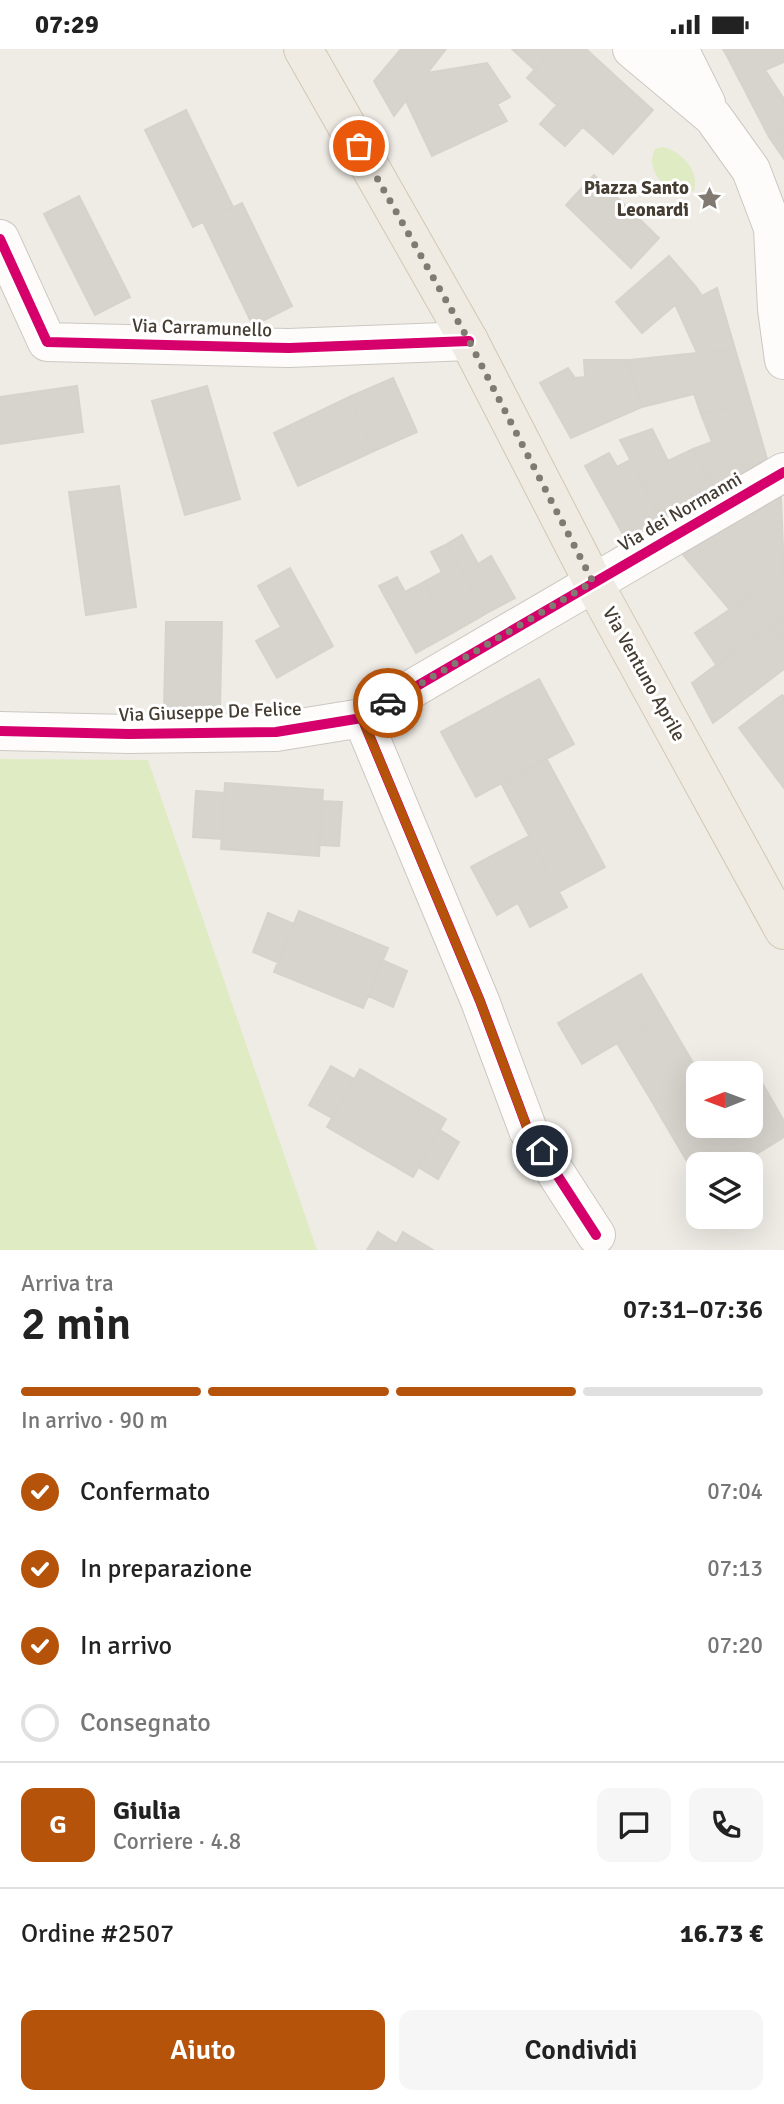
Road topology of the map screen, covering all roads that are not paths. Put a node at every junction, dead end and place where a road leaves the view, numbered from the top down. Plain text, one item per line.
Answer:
1 (303, 49) edge
2 (632, 49) edge
3 (679, 49) edge
4 (713, 117) junction
5 (779, 230) edge
6 (0, 239) edge
7 (469, 341) junction
8 (784, 361) edge
9 (784, 472) edge
10 (593, 582) junction
11 (362, 718) junction
12 (0, 731) edge
13 (784, 930) edge
14 (596, 1235) dead end

1 - 7 main road, Via Ventuno Aprile
2 - 4 street
3 - 4 street
4 - 5 street
5 - 8 street
6 - 7 street, Via Carramunello
7 - 10 main road, Via Ventuno Aprile
9 - 10 street, Via dei Normanni
10 - 11 street, Via Giuseppe De Felice
10 - 13 main road, Via Ventuno Aprile
11 - 12 street, Via Giuseppe De Felice
11 - 14 street

